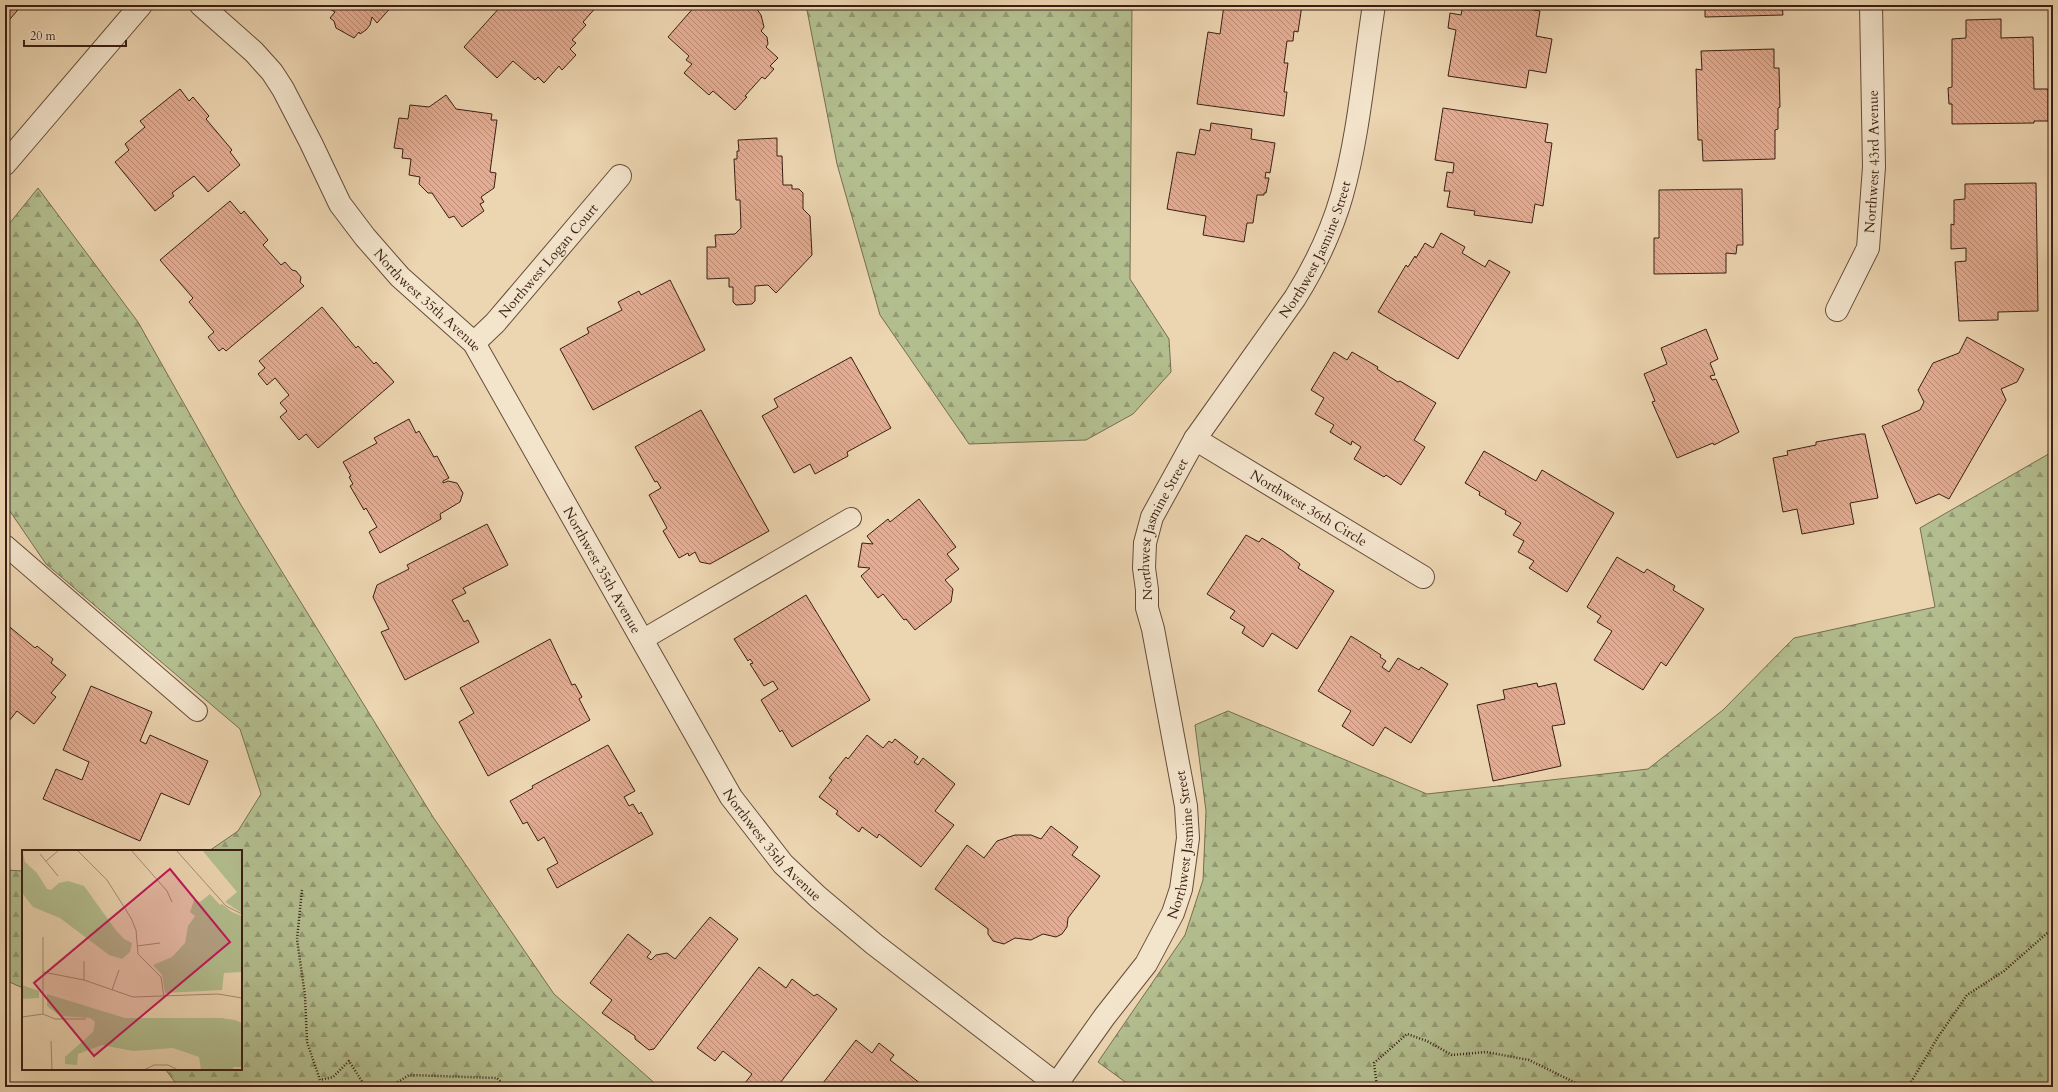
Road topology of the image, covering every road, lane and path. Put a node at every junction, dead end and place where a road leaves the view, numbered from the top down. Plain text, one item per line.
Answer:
1 (141, 5) edge
2 (201, 5) edge
3 (1374, 5) edge
4 (1871, 5) edge
5 (5, 164) edge
6 (620, 176) dead end
7 (1837, 310) dead end
8 (474, 343) junction
9 (1195, 439) junction
10 (851, 518) dead end
11 (5, 545) edge
12 (1423, 577) dead end
13 (642, 640) junction
14 (197, 711) dead end
15 (302, 890) dead end
16 (2053, 928) edge
17 (1058, 1086) edge
18 (374, 1087) edge
19 (390, 1087) edge
20 (506, 1087) edge
21 (1377, 1087) edge
22 (1584, 1087) edge
23 (1908, 1087) edge

1 - 5 street
2 - 8 street, Northwest 35th Avenue
3 - 9 street, Northwest Jasmine Street
4 - 7 street, Northwest 43rd Avenue
6 - 8 street, Northwest Logan Court
8 - 13 street, Northwest 35th Avenue
9 - 12 street, Northwest 36th Circle
9 - 17 street, Northwest Jasmine Street
10 - 13 lane
11 - 14 lane
13 - 17 street, Northwest 35th Avenue
15 - 18 path
16 - 23 path
19 - 20 path
21 - 22 path

